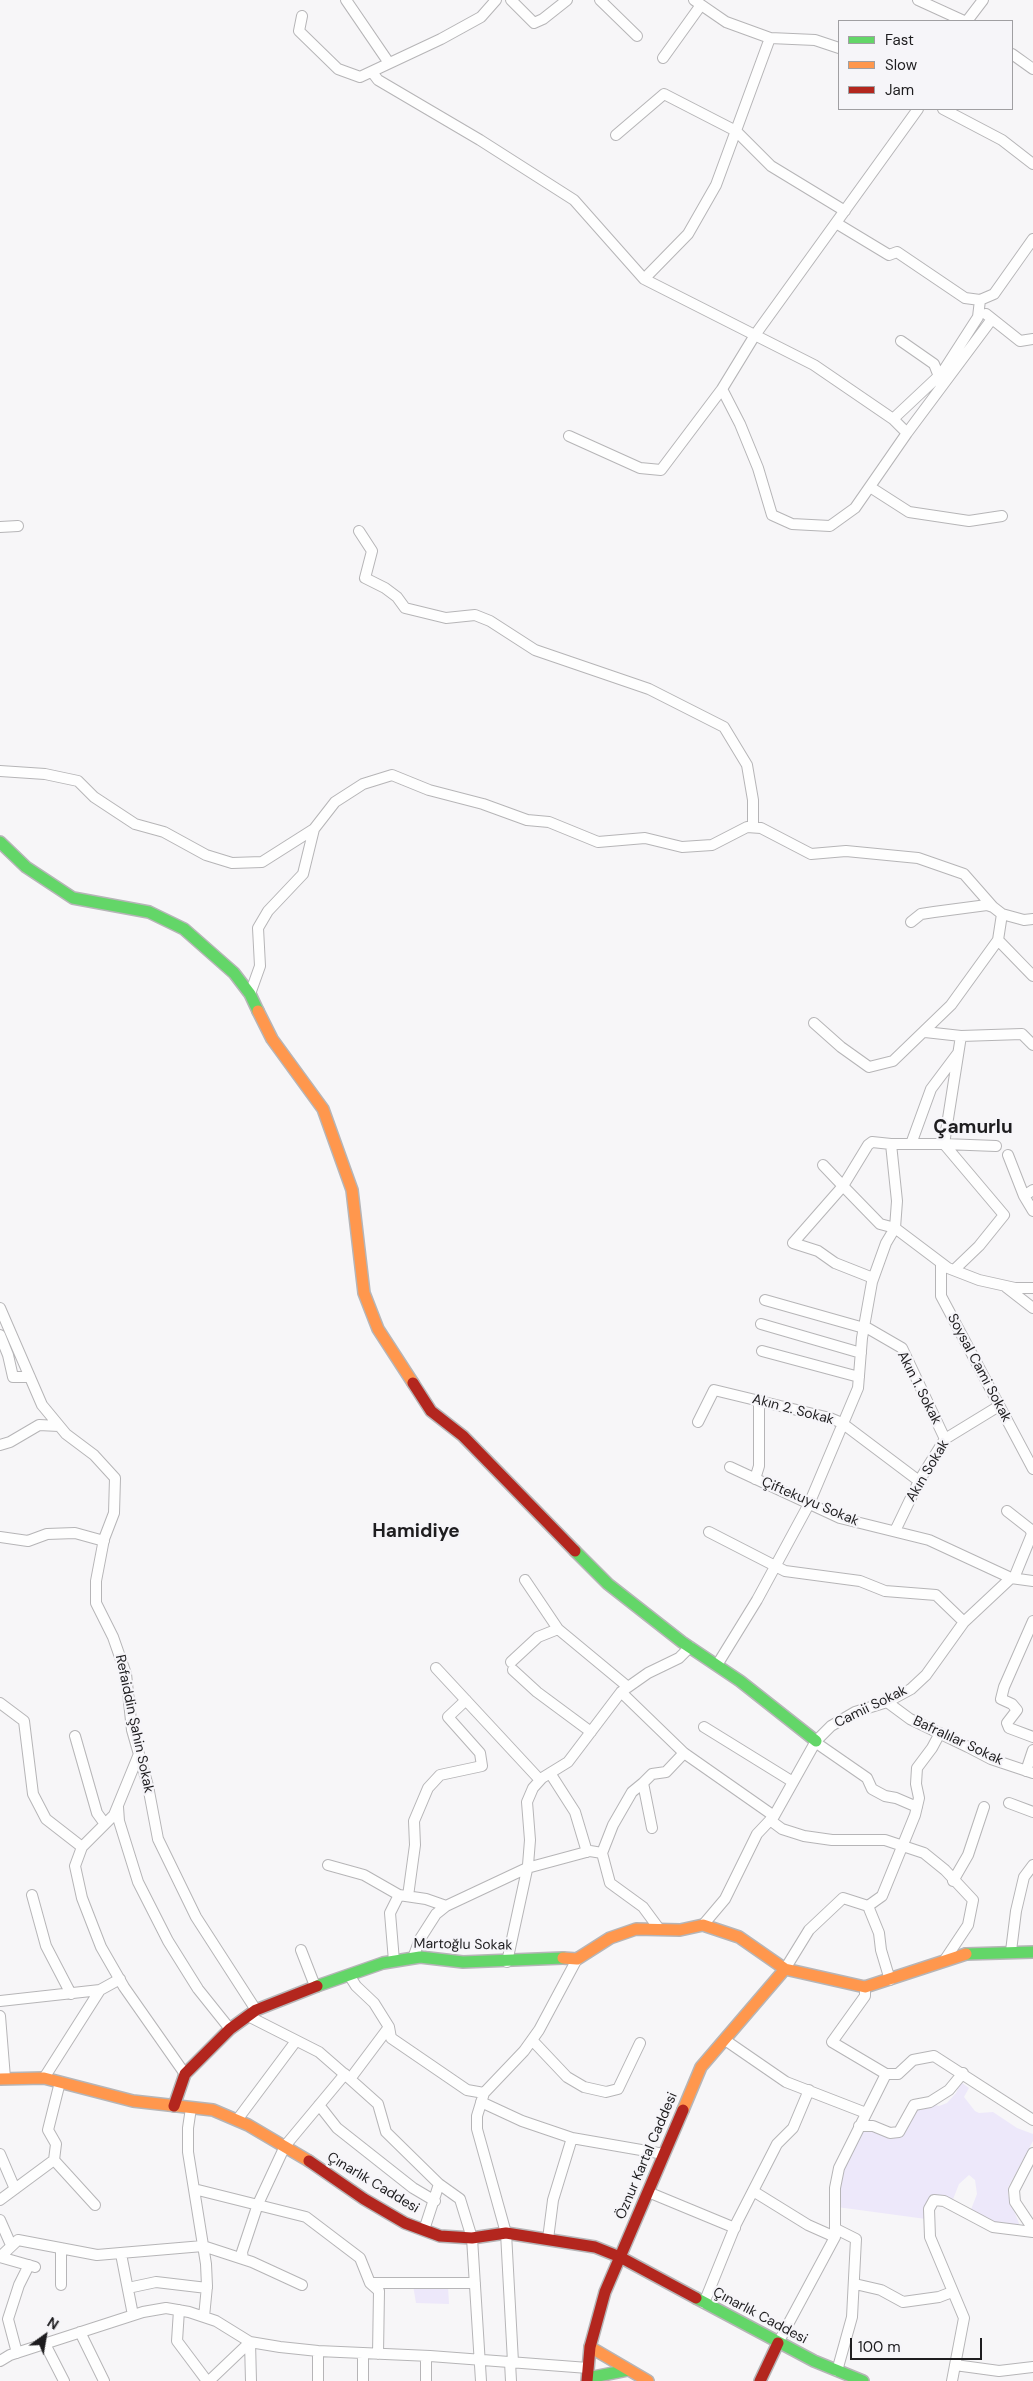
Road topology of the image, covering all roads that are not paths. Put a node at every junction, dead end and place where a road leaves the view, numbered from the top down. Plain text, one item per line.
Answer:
1 (346, 0) edge
2 (496, 0) edge
3 (511, 0) edge
4 (567, 0) edge
5 (600, 0) edge
6 (918, 0) edge
7 (983, 0) edge
8 (698, 2) edge
9 (302, 16) dead end
10 (962, 20) edge
11 (968, 20) edge
12 (637, 36) dead end
13 (770, 38) junction
14 (838, 48) edge
15 (1013, 55) edge
16 (663, 58) dead end
17 (389, 63) junction
18 (1033, 69) edge
19 (372, 72) junction
20 (917, 110) edge
21 (945, 110) edge
22 (736, 131) junction
23 (616, 135) dead end
24 (1033, 164) edge
25 (845, 211) junction
26 (836, 223) junction
27 (1033, 239) edge
28 (644, 279) junction
29 (979, 304) junction
30 (992, 319) junction
31 (756, 335) junction
32 (1033, 339) edge
33 (900, 341) dead end
34 (939, 374) junction
35 (940, 387) junction
36 (722, 389) junction
37 (893, 419) junction
38 (907, 432) junction
39 (569, 436) dead end
40 (870, 487) junction
41 (1002, 516) dead end
42 (18, 526) dead end
43 (0, 527) edge
44 (360, 531) dead end
45 (0, 771) edge
46 (754, 827) junction
47 (314, 829) junction
48 (0, 842) edge
49 (993, 907) junction
50 (1002, 914) junction
51 (1033, 919) edge
52 (911, 922) dead end
53 (998, 940) junction
54 (1033, 976) edge
55 (250, 994) junction
56 (814, 1023) dead end
57 (924, 1032) junction
58 (961, 1036) junction
59 (1033, 1045) edge
60 (958, 1052) junction
61 (891, 1144) junction
62 (911, 1144) junction
63 (944, 1144) junction
64 (996, 1146) dead end
65 (1008, 1155) dead end
66 (823, 1165) dead end
67 (843, 1186) junction
68 (1033, 1190) edge
69 (1024, 1196) junction
70 (1033, 1211) edge
71 (895, 1228) junction
72 (942, 1263) junction
73 (954, 1270) junction
74 (873, 1278) junction
75 (1004, 1286) junction
76 (1033, 1288) edge
77 (765, 1300) dead end
78 (0, 1308) edge
79 (1033, 1308) edge
80 (761, 1324) dead end
81 (864, 1327) junction
82 (0, 1335) edge
83 (762, 1351) dead end
84 (861, 1354) junction
85 (30, 1377) junction
86 (859, 1377) junction
87 (759, 1401) junction
88 (999, 1406) junction
89 (698, 1422) dead end
90 (842, 1423) junction
91 (59, 1426) junction
92 (945, 1439) junction
93 (0, 1445) edge
94 (730, 1467) dead end
95 (1033, 1469) edge
96 (756, 1479) junction
97 (919, 1481) junction
98 (809, 1504) junction
99 (1007, 1512) dead end
100 (895, 1531) junction
101 (709, 1532) dead end
102 (0, 1537) edge
103 (104, 1541) junction
104 (775, 1566) junction
105 (1012, 1578) junction
106 (525, 1580) dead end
107 (1033, 1581) edge
108 (1033, 1621) edge
109 (964, 1622) junction
110 (558, 1629) junction
111 (690, 1647) junction
112 (717, 1665) junction
113 (436, 1668) dead end
114 (624, 1690) junction
115 (466, 1700) junction
116 (888, 1702) junction
117 (0, 1703) edge
118 (704, 1727) dead end
119 (591, 1732) junction
120 (940, 1733) junction
121 (75, 1736) dead end
122 (1033, 1737) edge
123 (816, 1741) junction
124 (1033, 1750) edge
125 (684, 1753) junction
126 (139, 1754) junction
127 (1030, 1772) edge
128 (550, 1773) junction
129 (540, 1780) junction
130 (793, 1782) junction
131 (643, 1783) junction
132 (1009, 1803) dead end
133 (118, 1806) junction
134 (917, 1807) junction
135 (984, 1807) dead end
136 (1033, 1812) edge
137 (772, 1818) junction
138 (105, 1824) junction
139 (652, 1828) dead end
140 (904, 1845) junction
141 (82, 1848) junction
142 (587, 1852) junction
143 (602, 1853) junction
144 (328, 1865) dead end
145 (1033, 1865) edge
146 (527, 1868) junction
147 (953, 1881) junction
148 (32, 1895) dead end
149 (404, 1896) junction
150 (446, 1906) junction
151 (868, 1906) junction
152 (703, 1926) junction
153 (660, 1930) junction
154 (301, 1950) dead end
155 (1011, 1951) junction
156 (1033, 1952) edge
157 (413, 1958) junction
158 (577, 1959) junction
159 (394, 1961) junction
160 (507, 1962) junction
161 (944, 1962) junction
162 (785, 1970) junction
163 (349, 1974) junction
164 (120, 1979) junction
165 (890, 1980) junction
166 (315, 1986) junction
167 (865, 1987) junction
168 (100, 1990) junction
169 (70, 1994) junction
170 (0, 2001) edge
171 (252, 2013) junction
172 (0, 2016) edge
173 (389, 2026) junction
174 (230, 2029) junction
175 (532, 2040) junction
176 (724, 2040) junction
177 (296, 2041) junction
178 (640, 2043) dead end
179 (963, 2073) junction
180 (186, 2074) junction
181 (886, 2074) junction
182 (347, 2076) junction
183 (44, 2078) junction
184 (3, 2079) edge
185 (60, 2082) junction
186 (809, 2090) junction
187 (483, 2098) junction
188 (319, 2105) junction
189 (174, 2106) junction
190 (191, 2108) junction
191 (866, 2112) junction
192 (237, 2120) junction
193 (1033, 2120) edge
194 (859, 2126) junction
195 (572, 2138) junction
196 (285, 2146) junction
197 (1033, 2153) edge
198 (0, 2154) edge
199 (664, 2154) junction
200 (54, 2160) junction
201 (439, 2184) junction
202 (15, 2189) junction
203 (194, 2189) junction
204 (753, 2191) junction
205 (648, 2192) junction
206 (0, 2200) edge
207 (435, 2201) junction
208 (95, 2204) dead end
209 (258, 2204) junction
210 (0, 2220) edge
211 (735, 2228) junction
212 (424, 2230) junction
213 (1033, 2230) edge
214 (506, 2233) junction
215 (836, 2233) junction
216 (472, 2238) junction
217 (548, 2240) junction
218 (11, 2245) junction
219 (203, 2246) junction
220 (61, 2248) junction
221 (121, 2254) junction
222 (0, 2257) edge
223 (620, 2257) junction
224 (243, 2259) junction
225 (370, 2283) junction
226 (476, 2283) junction
227 (855, 2284) junction
228 (61, 2285) dead end
229 (302, 2285) dead end
230 (128, 2288) junction
231 (207, 2288) junction
232 (952, 2292) junction
233 (704, 2303) junction
234 (180, 2310) junction
235 (134, 2315) junction
236 (204, 2317) junction
237 (80, 2332) junction
238 (250, 2342) junction
239 (778, 2343) junction
240 (45, 2344) junction
241 (590, 2347) junction
242 (318, 2351) junction
243 (17, 2353) junction
244 (363, 2353) junction
245 (378, 2354) junction
246 (426, 2356) junction
247 (480, 2359) junction
248 (0, 2361) edge
249 (511, 2362) junction
250 (955, 2365) junction
251 (1033, 2367) edge
252 (628, 2370) junction
253 (837, 2371) junction
254 (588, 2376) edge
255 (64, 2381) edge
256 (104, 2381) edge
257 (208, 2381) edge
258 (251, 2381) edge
259 (318, 2381) edge
260 (363, 2381) edge
261 (426, 2381) edge
262 (481, 2381) edge
263 (510, 2381) edge
264 (648, 2381) edge
265 (760, 2381) edge
266 (863, 2381) edge
267 (952, 2381) edge

1 - 17 street
2 - 17 street
3 - 4 street
5 - 12 street
6 - 10 street
7 - 11 street
8 - 13 street
8 - 16 street
9 - 19 street
13 - 14 street
13 - 22 street
15 - 18 street
17 - 19 street
19 - 28 street
20 - 25 street
21 - 24 street
22 - 23 street
22 - 25 street
22 - 28 street
25 - 26 street
26 - 29 street
26 - 31 street
27 - 29 street
28 - 31 street
29 - 30 street
29 - 34 street
30 - 32 street
30 - 35 street
31 - 36 street
31 - 37 street
33 - 34 street
34 - 35 street
34 - 37 street
35 - 38 street
36 - 39 street
36 - 40 street
37 - 38 street
38 - 40 street
40 - 41 street
42 - 43 street
44 - 46 street
45 - 47 street
46 - 47 street
46 - 49 street
47 - 55 street
48 - 55 street
49 - 50 street
49 - 52 street
50 - 51 street
50 - 53 street
53 - 54 street
53 - 57 street
55 - 111 street
56 - 57 street
57 - 58 street
58 - 59 street
58 - 60 street
60 - 62 street
60 - 63 street
61 - 62 street
61 - 67 street
61 - 71 street
62 - 63 street
63 - 64 street
63 - 73 street
65 - 69 street
66 - 67 street
67 - 71 street
67 - 74 street
68 - 69 street
69 - 70 street
71 - 72 street
71 - 74 street
72 - 73 street
72 - 88 street, Soysal Cami Sokak
73 - 75 street
74 - 81 street
75 - 76 street
75 - 79 street
77 - 81 street, Akın 1. Sokak
78 - 85 street, Refaiddin Şahin Sokak
80 - 84 street
81 - 84 street
81 - 92 street, Akın 1. Sokak
82 - 85 street
83 - 86 street
84 - 86 street
85 - 91 street, Refaiddin Şahin Sokak
86 - 90 street
87 - 89 street, Akın 2. Sokak
87 - 90 street, Akın 2. Sokak
87 - 96 street
88 - 92 street, Akın Sokak
88 - 95 street, Soysal Cami Sokak
90 - 97 street, Akın 2. Sokak
90 - 98 street
91 - 93 street
91 - 103 street, Refaiddin Şahin Sokak
92 - 97 street, Akın Sokak
94 - 96 street, Çiftekuyu Sokak
96 - 98 street, Çiftekuyu Sokak
97 - 100 street, Akın Sokak
98 - 100 street, Çiftekuyu Sokak
98 - 104 street
99 - 105 street
100 - 105 street, Çiftekuyu Sokak
101 - 104 street
102 - 103 street
103 - 126 street, Refaiddin Şahin Sokak
104 - 109 street
104 - 112 street
105 - 107 street, Çiftekuyu Sokak
105 - 109 street, Camii Sokak
106 - 110 street
108 - 122 street
109 - 116 street, Camii Sokak
110 - 114 street
110 - 119 street
111 - 112 street
111 - 114 street
112 - 123 street
113 - 115 street
114 - 119 street
114 - 125 street
115 - 129 street
115 - 149 street
116 - 120 street, Bafralılar Sokak
116 - 123 street, Camii Sokak
117 - 141 street
118 - 130 street
119 - 128 street
120 - 127 street, Bafralılar Sokak
120 - 134 street
121 - 138 street
123 - 130 street, Camii Sokak
123 - 134 street
124 - 127 street
125 - 131 street
125 - 137 street
126 - 133 street
126 - 171 street, Refaiddin Şahin Sokak
128 - 129 street
128 - 142 street
129 - 146 street
130 - 137 street, Camii Sokak
131 - 139 street
131 - 143 street
132 - 136 street
133 - 138 street
133 - 174 street
134 - 140 street
135 - 147 street
137 - 140 street
137 - 152 street, Camii Sokak
138 - 141 street
140 - 147 street
140 - 151 street
141 - 164 street
142 - 143 street
142 - 146 street
143 - 153 street
144 - 149 street
145 - 155 street
146 - 150 street
146 - 160 street
147 - 161 street
148 - 169 street
149 - 150 street
149 - 159 street
150 - 157 street
151 - 162 street
151 - 165 street
152 - 153 street
152 - 162 street
153 - 158 street
154 - 166 street
155 - 156 street
155 - 161 street
157 - 159 street, Martoğlu Sokak
157 - 160 street, Martoğlu Sokak
158 - 160 street, Martoğlu Sokak
158 - 175 street
159 - 163 street, Martoğlu Sokak
161 - 165 street
162 - 167 street
162 - 176 street, Öznur Kartal Caddesi
163 - 166 street, Martoğlu Sokak
163 - 173 street
164 - 168 street
164 - 180 street
165 - 167 street
166 - 171 street, Martoğlu Sokak
167 - 181 street
168 - 169 street
168 - 183 street
169 - 170 street
171 - 174 street, Martoğlu Sokak
171 - 177 street
172 - 184 street
173 - 182 street
173 - 187 street
174 - 180 street, Martoğlu Sokak
175 - 178 street
175 - 187 street
176 - 186 street
176 - 199 street, Öznur Kartal Caddesi
177 - 182 street
177 - 192 street
179 - 181 street
179 - 193 street
179 - 194 street
180 - 189 street
181 - 191 street
182 - 188 street
182 - 201 street
183 - 184 street, Çınarlık Caddesi
183 - 185 street, Çınarlık Caddesi
185 - 189 street, Çınarlık Caddesi
185 - 200 street
186 - 191 street
186 - 204 street
187 - 195 street
187 - 214 street
188 - 196 street
188 - 207 street
189 - 190 street, Çınarlık Caddesi
190 - 192 street, Çınarlık Caddesi
190 - 203 street
191 - 194 street
192 - 196 street, Çınarlık Caddesi
194 - 215 street
195 - 199 street
195 - 217 street
196 - 209 street
196 - 212 street, Çınarlık Caddesi
197 - 213 street
198 - 202 street
199 - 205 street, Öznur Kartal Caddesi
200 - 202 street
200 - 208 street
201 - 207 street
201 - 216 street
202 - 206 street
203 - 209 street
203 - 219 street
204 - 211 street
204 - 215 street
205 - 211 street
205 - 223 street, Öznur Kartal Caddesi
207 - 212 street
209 - 224 street
209 - 225 street
210 - 218 street
211 - 233 street
212 - 216 street, Çınarlık Caddesi
213 - 232 street
214 - 216 street, Çınarlık Caddesi
214 - 217 street, Çınarlık Caddesi
214 - 249 street
215 - 227 street
215 - 239 street
216 - 226 street
217 - 223 street, Çınarlık Caddesi
218 - 220 street
218 - 222 street
219 - 221 street
219 - 224 street
219 - 231 street
220 - 221 street
220 - 228 street
221 - 230 street
222 - 243 street
223 - 233 street, Çınarlık Caddesi
223 - 241 street, Öznur Kartal Caddesi
224 - 229 street
225 - 226 street
225 - 245 street
226 - 247 street
227 - 232 street
227 - 253 street
230 - 231 street
230 - 235 street
231 - 236 street
232 - 250 street
233 - 239 street, Çınarlık Caddesi
234 - 235 street
234 - 236 street
234 - 257 street
235 - 237 street
236 - 238 street
237 - 240 street
237 - 256 street
238 - 242 street
238 - 257 street
238 - 258 street
239 - 253 street, Çınarlık Caddesi
239 - 265 street
240 - 243 street
240 - 255 street
241 - 252 street
241 - 254 street, Öznur Kartal Caddesi
242 - 244 street
242 - 259 street
243 - 248 street
244 - 245 street
244 - 260 street
245 - 246 street
246 - 247 street
246 - 261 street
247 - 249 street
247 - 262 street
249 - 254 street
249 - 263 street
250 - 251 street
250 - 267 street
252 - 254 street
252 - 264 street
253 - 266 street, Çınarlık Caddesi

